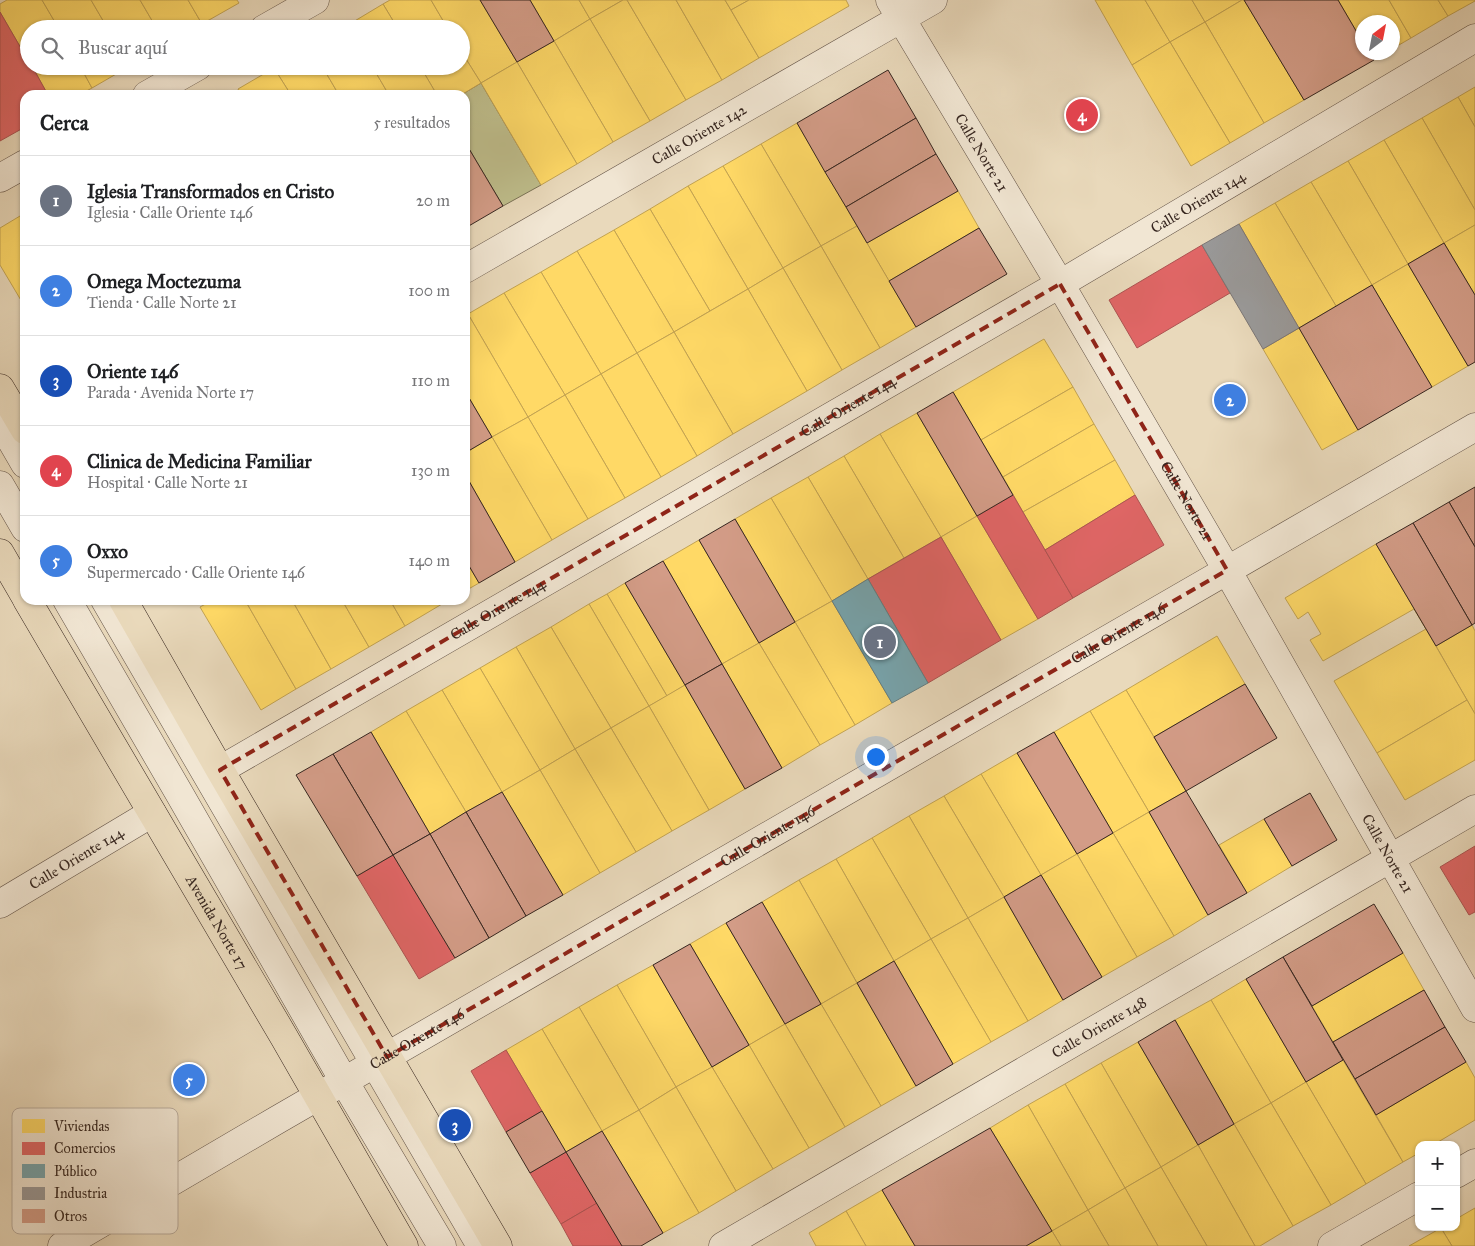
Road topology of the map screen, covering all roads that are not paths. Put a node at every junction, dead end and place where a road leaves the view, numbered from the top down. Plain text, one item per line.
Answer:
1 (315, 0) edge
2 (933, 0) edge
3 (895, 9) edge
4 (280, 20) edge
5 (1475, 38) edge
6 (182, 75) edge
7 (156, 90) edge
8 (20, 167) edge
9 (0, 178) edge
10 (470, 266) edge
11 (1060, 284) junction
12 (0, 388) edge
13 (0, 422) edge
14 (20, 422) edge
15 (1475, 427) edge
16 (20, 456) edge
17 (0, 485) edge
18 (20, 519) edge
19 (0, 553) edge
20 (1227, 570) junction
21 (20, 587) edge
22 (30, 605) edge
23 (70, 605) edge
24 (107, 605) edge
25 (126, 605) edge
26 (220, 770) junction
27 (1475, 808) edge
28 (152, 814) junction
29 (1390, 858) junction
30 (0, 904) edge
31 (1475, 1008) edge
32 (381, 1060) junction
33 (344, 1081) junction
34 (318, 1096) junction
35 (1475, 1164) edge
36 (1460, 1172) edge
37 (178, 1178) edge
38 (1415, 1198) edge
39 (82, 1234) edge
40 (62, 1246) edge
41 (404, 1246) edge
42 (442, 1246) edge
43 (481, 1246) edge
44 (498, 1246) edge
45 (723, 1246) edge
46 (1332, 1246) edge

1 - 4 street
2 - 3 street, Calle Oriente 142
3 - 10 street, Calle Oriente 142
3 - 11 street, Calle Norte 21
5 - 11 street, Calle Oriente 144
6 - 7 street
8 - 9 street
11 - 20 street, Calle Norte 21
11 - 26 street, Calle Oriente 144
12 - 14 main road
13 - 16 street
15 - 20 street, Calle Oriente 146
17 - 18 street
19 - 21 main road
20 - 29 street, Calle Norte 21
20 - 32 street, Calle Oriente 146
22 - 28 main road, Avenida Norte 17
23 - 33 street
24 - 32 street
25 - 26 main road
26 - 32 main road
27 - 29 street, Calle Oriente 148
28 - 30 street, Calle Oriente 144
28 - 34 main road, Avenida Norte 17
29 - 31 street, Calle Norte 21
29 - 45 street, Calle Oriente 148
32 - 33 street, Calle Oriente 146
32 - 43 street
32 - 44 main road
33 - 34 street, Calle Oriente 146
33 - 42 street
34 - 37 street, Calle Oriente 146
34 - 41 main road, Avenida Norte 17
35 - 36 street
38 - 46 street
39 - 40 street, Calle Oriente 146

